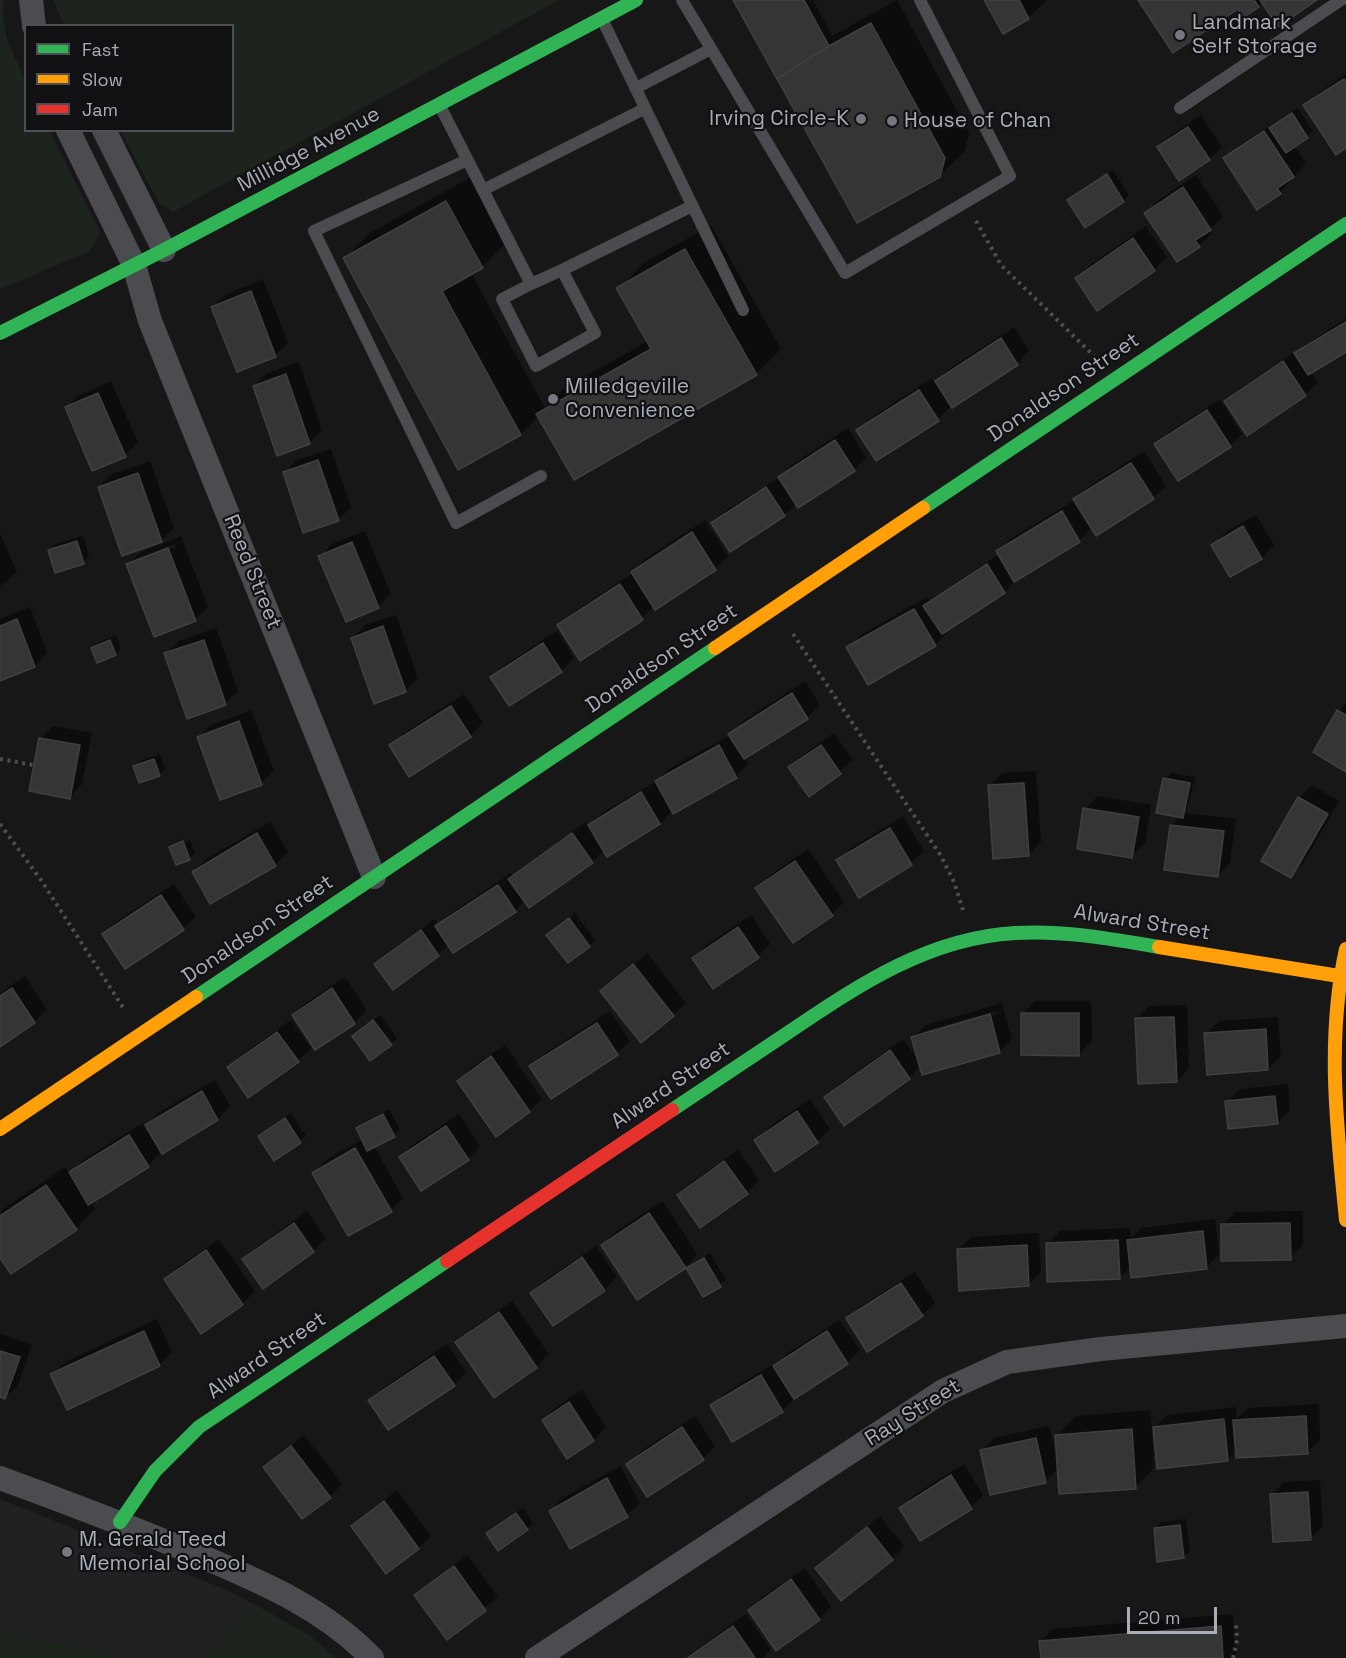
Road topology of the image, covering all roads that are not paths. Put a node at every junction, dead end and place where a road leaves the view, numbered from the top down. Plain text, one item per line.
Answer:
1 (31, 0) edge
2 (636, 0) edge
3 (682, 0) edge
4 (920, 0) edge
5 (1341, 0) edge
6 (601, 18) junction
7 (34, 24) edge
8 (711, 49) junction
9 (636, 88) junction
10 (440, 105) junction
11 (1180, 108) dead end
12 (644, 109) junction
13 (69, 132) edge
14 (105, 132) edge
15 (467, 160) junction
16 (483, 190) junction
17 (692, 206) junction
18 (1346, 224) edge
19 (164, 250) junction
20 (134, 265) junction
21 (562, 270) junction
22 (531, 284) junction
23 (743, 310) dead end
24 (0, 333) edge
25 (541, 476) dead end
26 (374, 877) junction
27 (1346, 949) edge
28 (1339, 976) junction
29 (0, 1129) edge
30 (1346, 1220) edge
31 (1346, 1326) edge
32 (0, 1478) edge
33 (120, 1522) junction
34 (372, 1658) edge
35 (537, 1658) edge

1 - 7 street
2 - 6 street, Millidge Avenue
3 - 8 lane
4 - 8 lane
5 - 11 lane
6 - 9 lane
6 - 10 street, Millidge Avenue
8 - 9 lane
9 - 12 lane
10 - 15 lane
10 - 19 street, Millidge Avenue
12 - 16 lane
12 - 17 lane
13 - 20 street, Reed Street
14 - 19 street
15 - 16 lane
15 - 25 lane
16 - 22 lane
17 - 21 lane
17 - 23 lane
18 - 26 street, Donaldson Street
19 - 20 street, Millidge Avenue
20 - 24 street, Millidge Avenue
20 - 26 street, Reed Street
21 - 22 lane
21 - 22 lane
26 - 29 street, Donaldson Street
27 - 28 street
28 - 30 street
28 - 33 street, Alward Street
31 - 35 street, Ray Street
32 - 33 street
33 - 34 street

